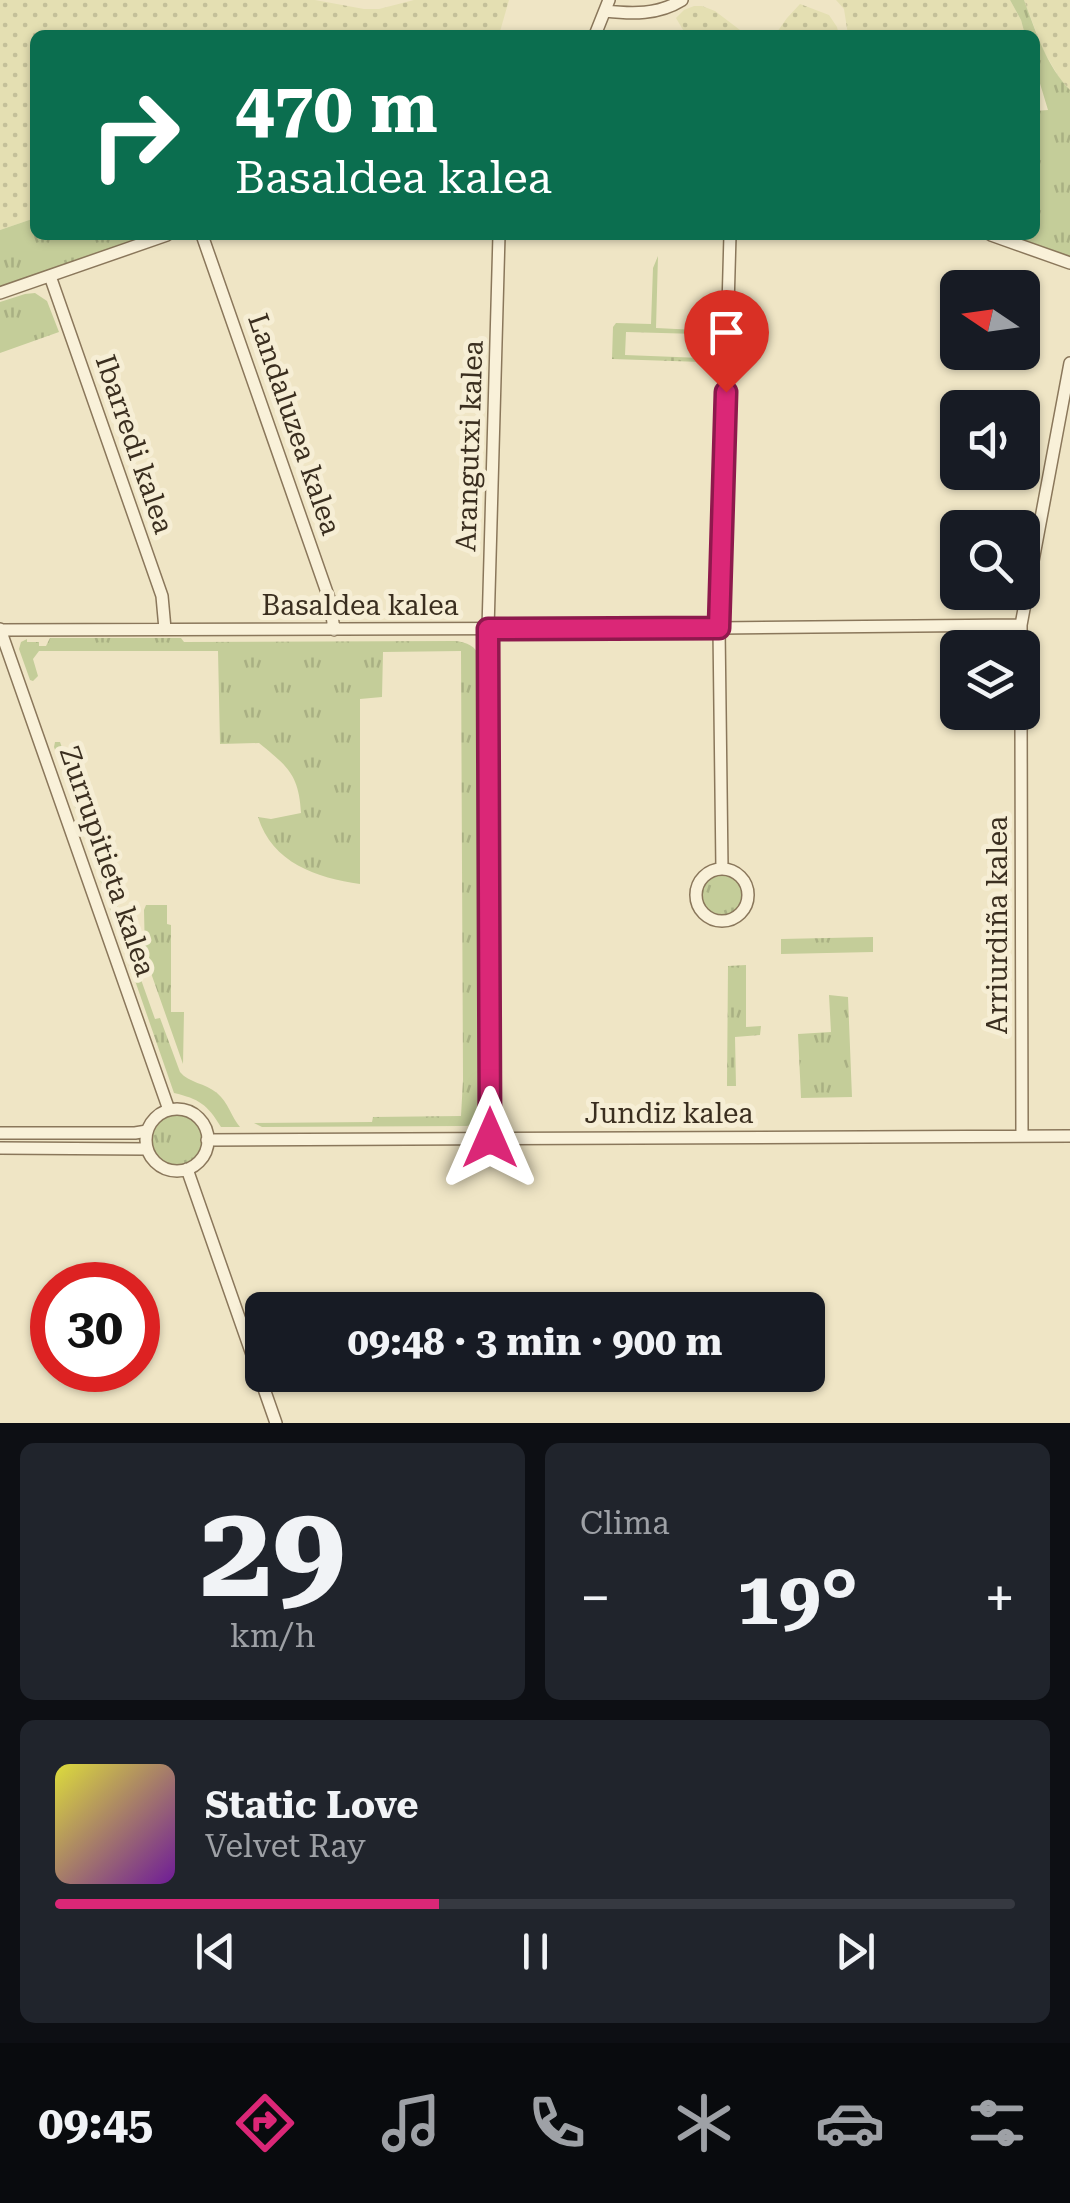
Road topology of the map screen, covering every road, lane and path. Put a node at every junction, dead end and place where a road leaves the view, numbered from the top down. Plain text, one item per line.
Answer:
1 (682, 0) edge
2 (607, 6) edge
3 (597, 30) edge
4 (153, 240) edge
5 (204, 240) edge
6 (500, 240) edge
7 (730, 240) edge
8 (1005, 240) edge
9 (1070, 263) edge
10 (50, 276) junction
11 (0, 293) edge
12 (1070, 363) edge
13 (1021, 624) junction
14 (719, 628) junction
15 (0, 629) edge
16 (488, 629) junction
17 (165, 630) junction
18 (334, 630) junction
19 (1021, 630) edge
20 (1021, 730) edge
21 (722, 868) junction
22 (169, 1110) junction
23 (147, 1130) junction
24 (0, 1133) edge
25 (1022, 1136) junction
26 (1070, 1136) edge
27 (490, 1138) junction
28 (208, 1140) junction
29 (0, 1148) edge
30 (147, 1149) junction
31 (187, 1169) junction
32 (276, 1423) edge

1 - 2 street
2 - 3 street
4 - 10 street
5 - 18 street, Landaluzea kalea
6 - 16 street, Arangutxi kalea
7 - 14 street
8 - 9 street
10 - 11 street
10 - 17 street, Ibarredi kalea
12 - 13 street
13 - 14 street, Basaldea kalea
13 - 19 street
14 - 16 street, Basaldea kalea
14 - 21 street
15 - 17 street, Basaldea kalea
15 - 22 street, Zurrupitieta kalea
16 - 18 street, Basaldea kalea
16 - 27 street, Arangutxi kalea
17 - 18 street, Basaldea kalea
20 - 25 street, Arriurdiña kalea
21 - 21 street
22 - 23 street
22 - 28 street
23 - 24 street
23 - 30 street
25 - 26 street, Jundiz kalea
25 - 27 street, Jundiz kalea
27 - 28 street, Jundiz kalea
28 - 31 street
29 - 30 street
30 - 31 street
31 - 32 street

